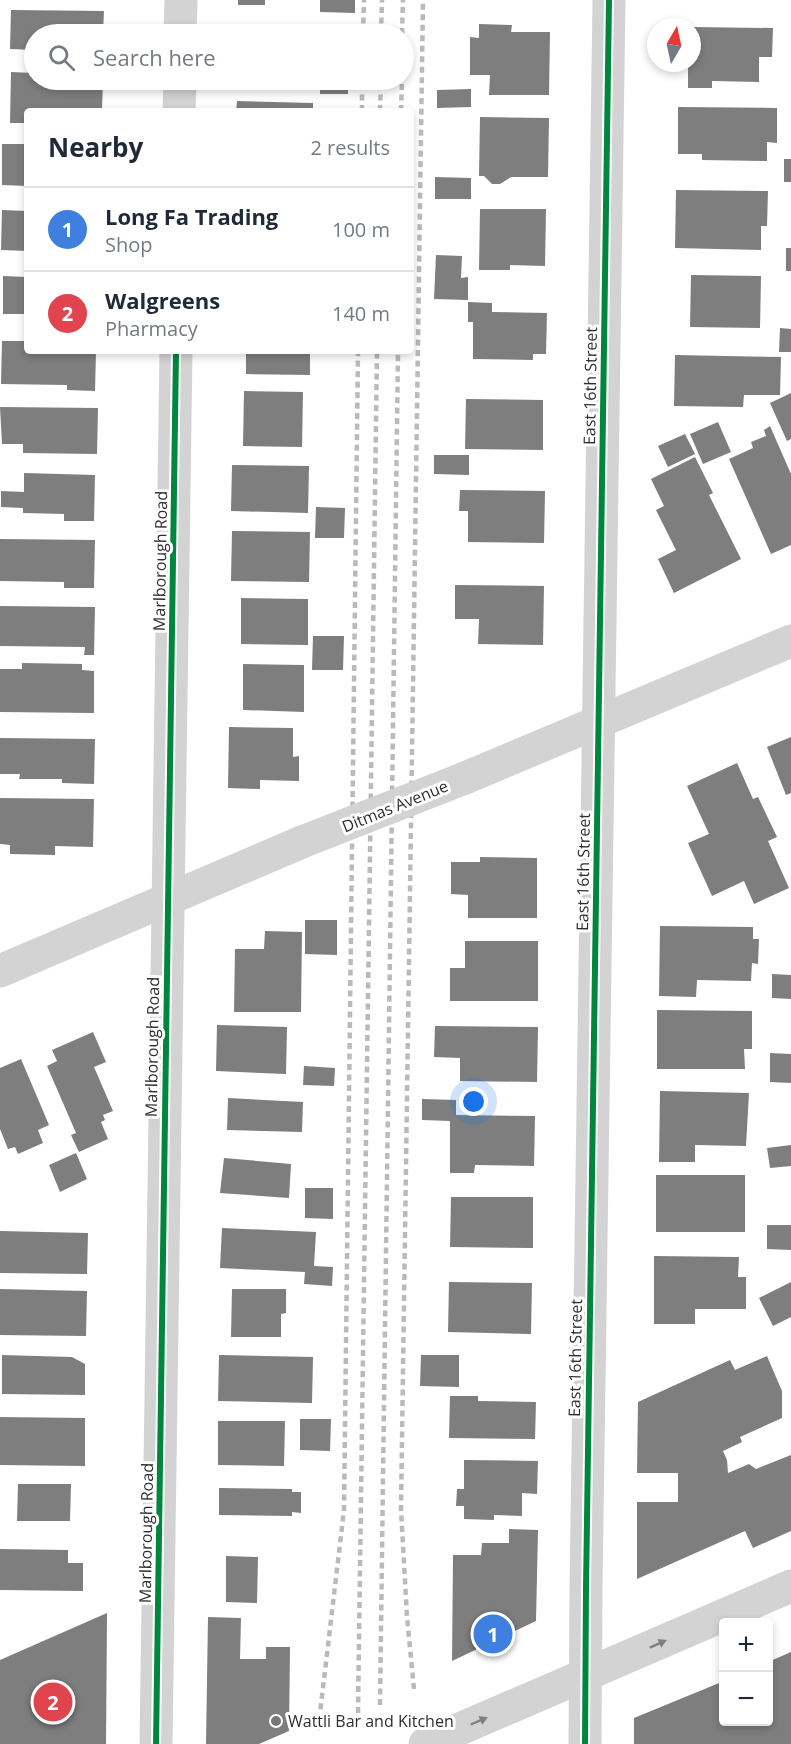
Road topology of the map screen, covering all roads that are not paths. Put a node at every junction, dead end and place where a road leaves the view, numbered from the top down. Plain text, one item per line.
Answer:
1 (181, 0) edge
2 (609, 0) edge
3 (180, 24) edge
4 (180, 90) edge
5 (179, 108) edge
6 (176, 354) edge
7 (791, 641) edge
8 (598, 723) junction
9 (168, 900) junction
10 (0, 971) edge
11 (791, 1586) edge
12 (586, 1675) junction
13 (156, 1744) edge
14 (425, 1744) edge
15 (585, 1744) edge

1 - 3 street
2 - 8 street, East 16th Street
4 - 5 street
6 - 9 street, Marlborough Road
7 - 8 street, Ditmas Avenue
8 - 9 street, Ditmas Avenue, bridge
8 - 12 street, East 16th Street
9 - 10 street, Ditmas Avenue
9 - 13 street, Marlborough Road
12 -> 11 street
14 -> 12 street
12 - 15 street, East 16th Street

